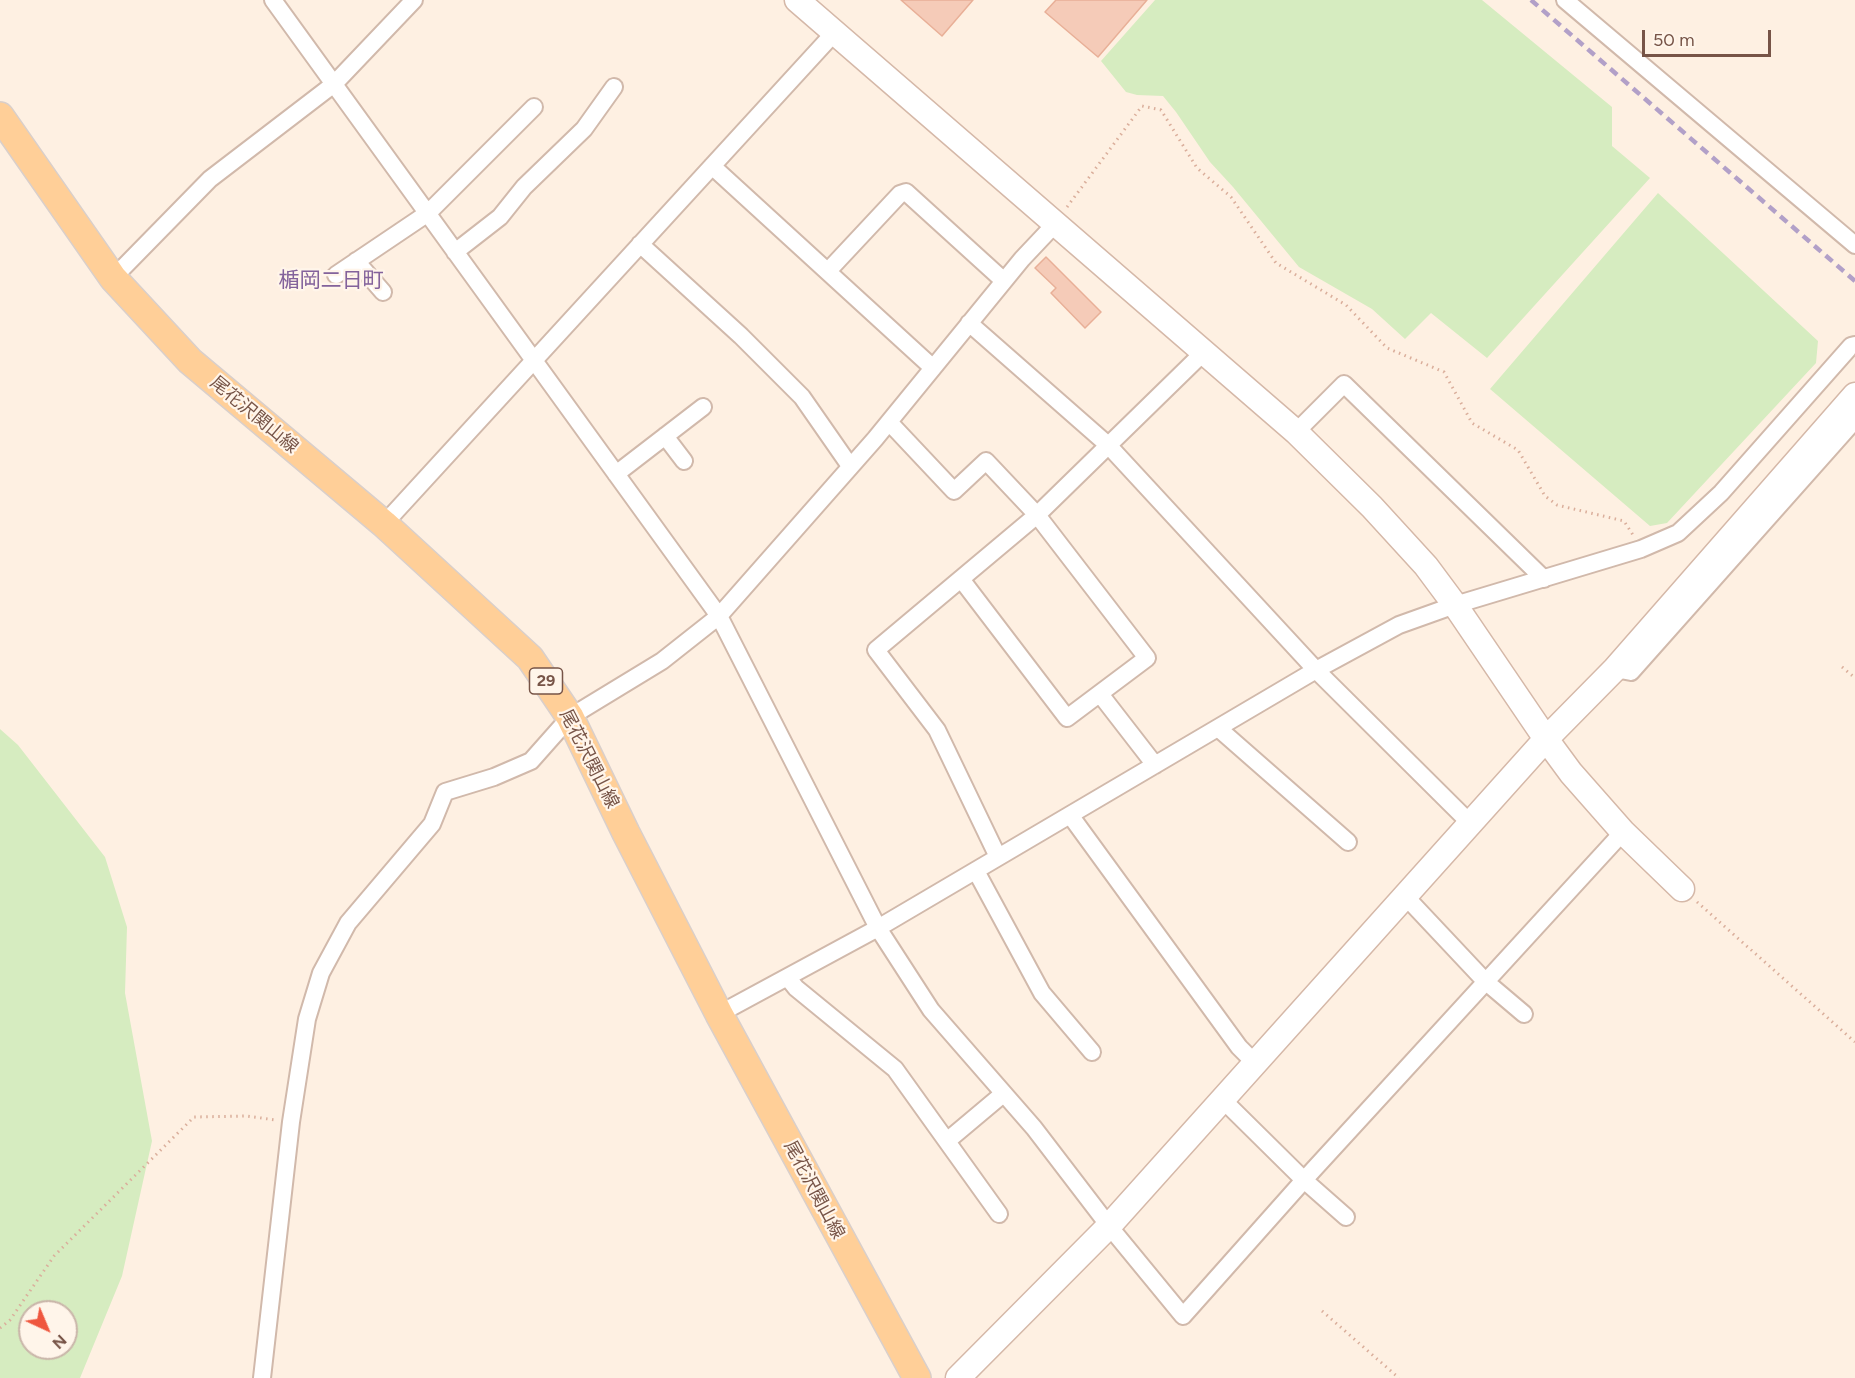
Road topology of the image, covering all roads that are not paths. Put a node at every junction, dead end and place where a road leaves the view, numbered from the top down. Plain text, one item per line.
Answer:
1 (273, 0) edge
2 (414, 0) edge
3 (797, 0) edge
4 (1564, 0) edge
5 (835, 32) junction
6 (334, 84) junction
7 (614, 87) dead end
8 (534, 107) dead end
9 (0, 116) edge
10 (712, 166) junction
11 (428, 213) junction
12 (1056, 223) junction
13 (640, 244) junction
14 (1855, 245) edge
15 (455, 252) junction
16 (356, 261) junction
17 (828, 271) junction
18 (336, 275) dead end
19 (112, 278) junction
20 (1005, 281) junction
21 (383, 292) dead end
22 (969, 323) junction
23 (1855, 345) edge
24 (1205, 351) junction
25 (533, 360) junction
26 (933, 368) junction
27 (1855, 395) edge
28 (703, 407) dead end
29 (1855, 420) edge
30 (889, 422) junction
31 (1296, 432) junction
32 (665, 436) junction
33 (1108, 446) junction
34 (684, 461) dead end
35 (850, 466) junction
36 (616, 474) junction
37 (1037, 515) junction
38 (384, 524) junction
39 (961, 579) junction
40 (1544, 579) junction
41 (1455, 605) junction
42 (719, 616) junction
43 (1615, 669) junction
44 (1316, 670) junction
45 (1100, 694) junction
46 (570, 717) junction
47 (1218, 728) junction
48 (1545, 739) junction
49 (1155, 765) junction
50 (1070, 815) junction
51 (1471, 824) junction
52 (1623, 832) junction
53 (1348, 842) dead end
54 (998, 857) junction
55 (976, 871) junction
56 (1682, 889) road end
57 (1406, 897) junction
58 (878, 928) junction
59 (788, 978) junction
60 (1485, 981) junction
61 (719, 1014) junction
62 (1524, 1014) dead end
63 (1092, 1052) dead end
64 (1256, 1063) junction
65 (1003, 1094) junction
66 (1222, 1099) junction
67 (947, 1141) junction
68 (1304, 1180) junction
69 (999, 1214) dead end
70 (1346, 1217) dead end
71 (1109, 1226) junction
72 (261, 1378) edge
73 (916, 1378) edge
74 (958, 1378) edge

1 - 6 street
2 - 6 street
3 - 5 street
4 - 14 street
5 - 10 street
5 - 12 street
6 - 11 street
6 - 19 street
7 - 15 street
8 - 11 street
9 - 19 main road, 尾花沢関山線 / 29
10 - 13 street
10 - 17 street
11 - 15 street
11 - 16 street
12 - 20 street
12 - 24 street
13 - 25 street
13 - 35 street
15 - 25 street
16 - 18 street
16 - 21 street
17 - 20 street
17 - 26 street
19 - 38 main road, 尾花沢関山線 / 29
20 - 22 street
22 - 26 street
22 - 33 street
23 - 40 street
24 - 31 street
24 - 33 street
25 - 36 street
25 - 38 street
26 - 30 street
27 - 43 street
28 - 32 street
29 - 43 street
30 - 35 street
30 - 37 street
31 - 40 street
31 - 41 street
32 - 34 street
32 - 36 street
33 - 37 street
33 - 44 street
35 - 42 street
36 - 42 street
37 - 39 street
37 - 45 street
38 - 46 main road, 尾花沢関山線 / 29
39 - 45 street
39 - 54 street
40 - 41 street
41 - 44 street
41 - 48 street
42 - 46 street
42 - 58 street
43 - 48 street
44 - 47 street
44 - 51 street
45 - 49 street
46 - 61 main road, 尾花沢関山線 / 29
46 - 72 street
47 - 49 street
47 - 53 street
48 - 51 street
48 - 52 street
49 - 50 street
50 - 54 street
50 - 64 street
51 - 57 street
52 - 56 street
52 - 60 street
54 - 55 street
55 - 58 street
55 - 63 street
57 - 60 street
57 - 64 street
58 - 59 street
58 - 65 street
59 - 61 street
59 - 67 street
60 - 62 street
60 - 68 street
61 - 73 main road, 尾花沢関山線 / 29
64 - 66 street
65 - 67 street
65 - 71 street
66 - 68 street
66 - 71 street
67 - 69 street
68 - 70 street
68 - 71 street
71 - 74 street

